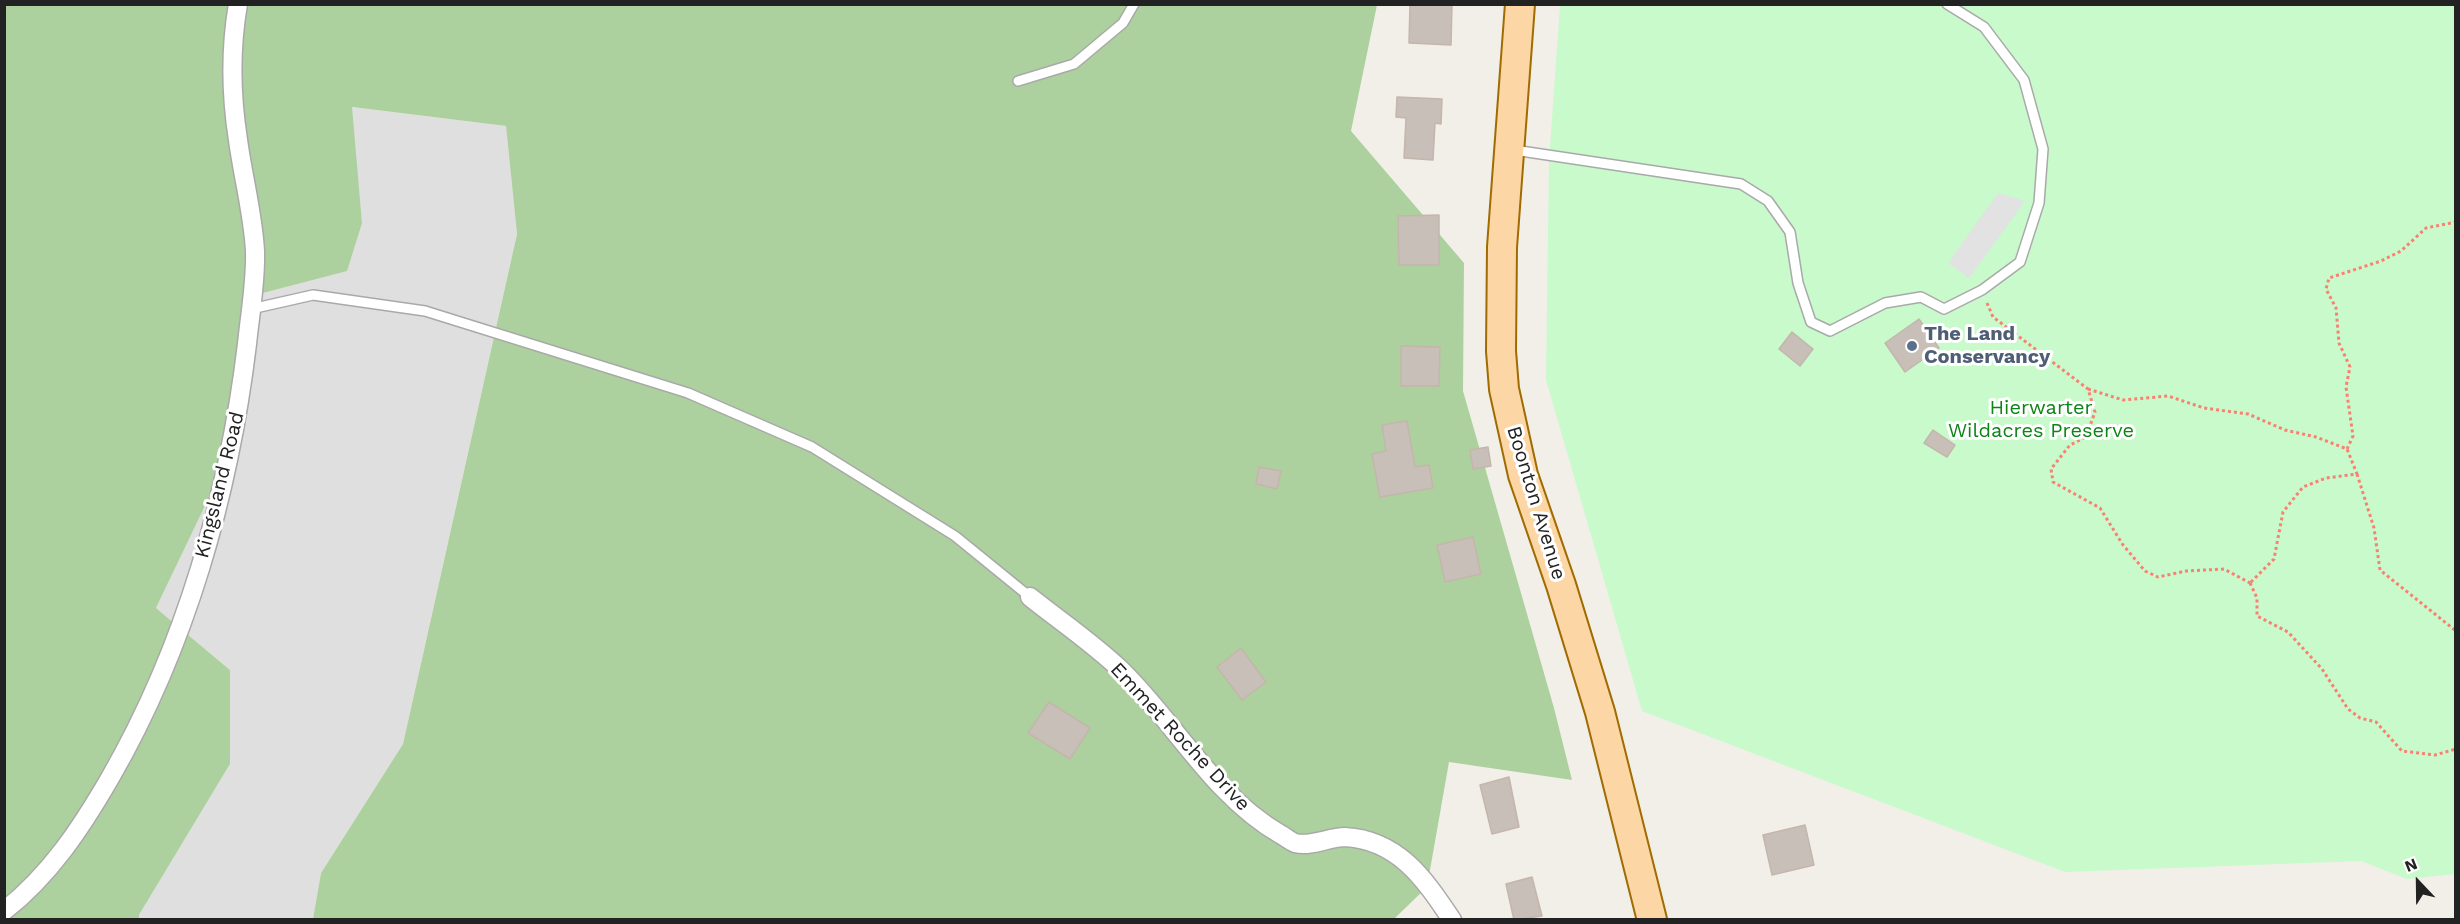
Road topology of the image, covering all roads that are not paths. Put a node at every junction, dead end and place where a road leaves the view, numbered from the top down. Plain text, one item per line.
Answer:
1 (237, 4) edge
2 (1134, 4) edge
3 (1520, 4) edge
4 (1947, 4) edge
5 (1018, 81) dead end
6 (1509, 149) junction
7 (251, 309) junction
8 (1030, 597) joint
9 (4, 911) edge
10 (1452, 920) edge
11 (1652, 920) edge

1 - 7 street, Kingsland Road
2 - 5 lane
3 - 6 main road, Boonton Avenue
4 - 6 lane
6 - 11 main road, Boonton Avenue
7 - 8 lane
7 - 9 street, Kingsland Road
8 - 10 street, Emmet Roche Drive

